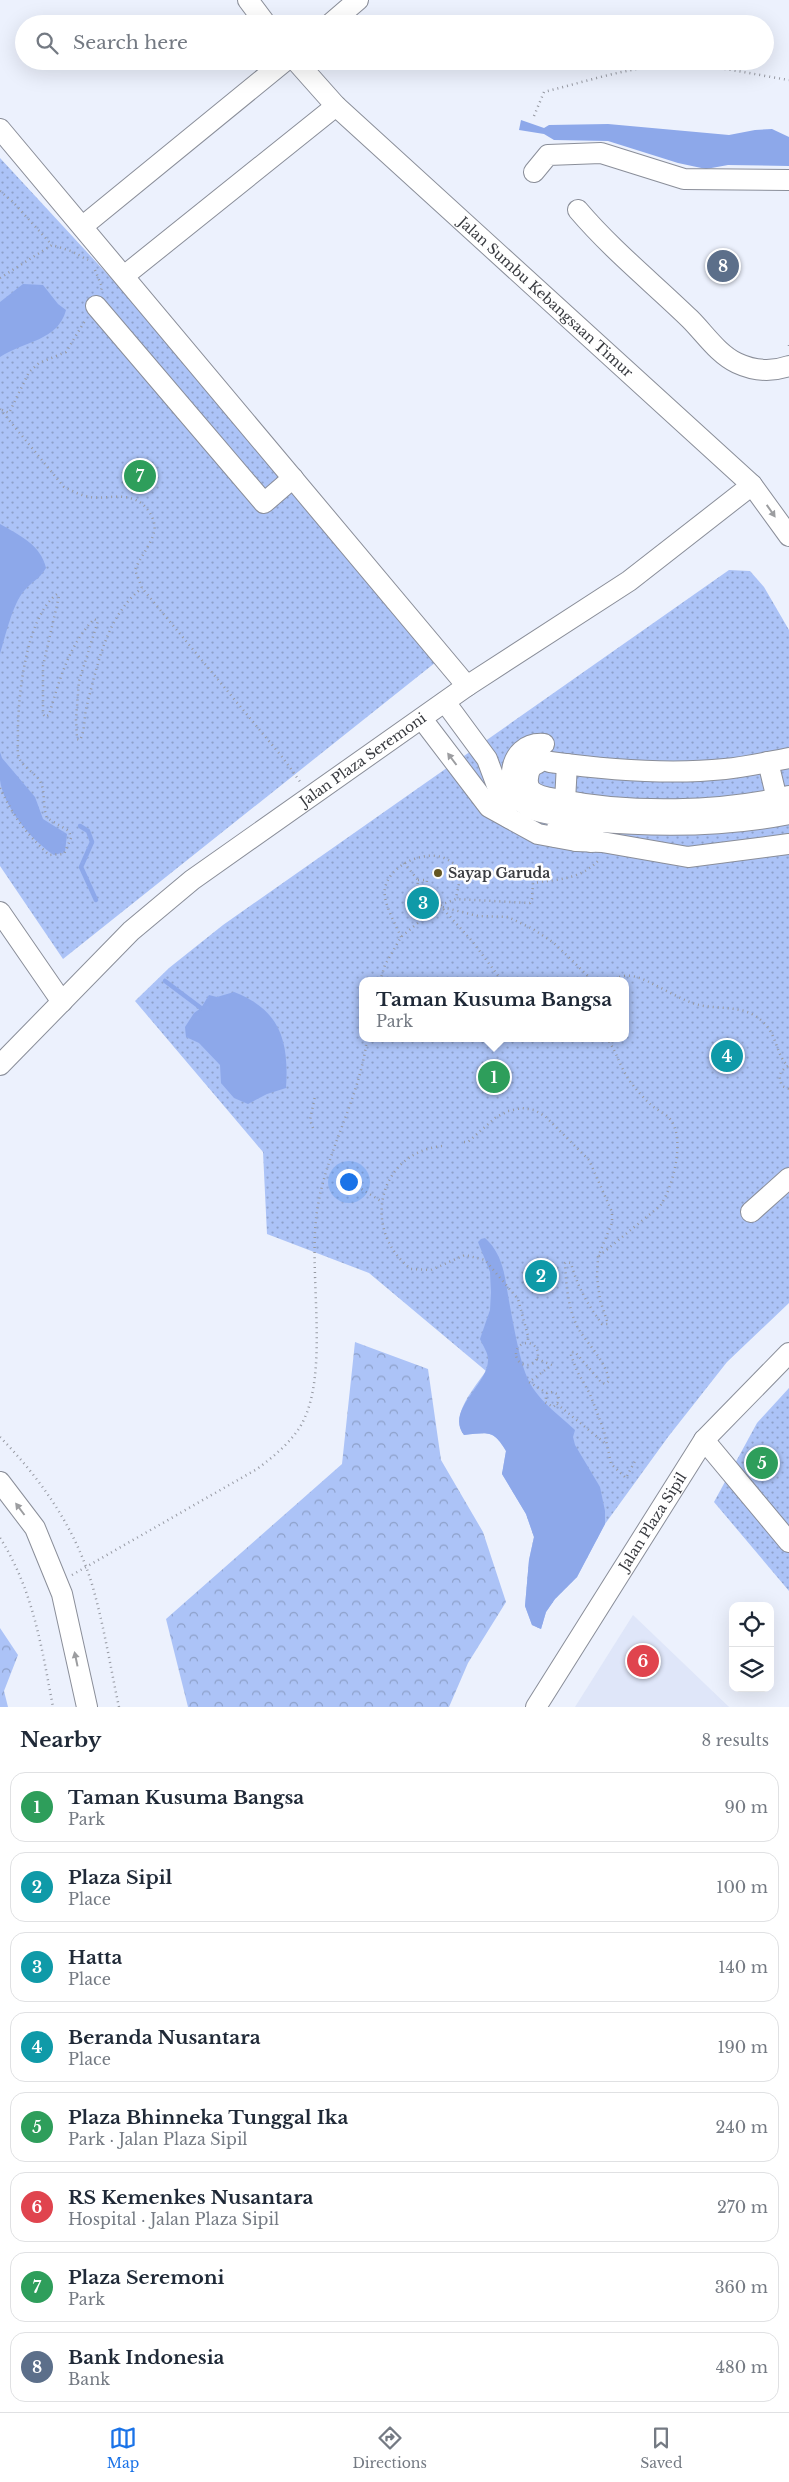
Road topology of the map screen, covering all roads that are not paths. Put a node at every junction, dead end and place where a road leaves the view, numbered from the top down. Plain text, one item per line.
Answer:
1 (248, 0) edge
2 (358, 0) edge
3 (259, 15) edge
4 (340, 15) edge
5 (274, 70) edge
6 (304, 70) edge
7 (336, 106) junction
8 (0, 129) edge
9 (534, 172) dead end
10 (789, 180) edge
11 (578, 210) dead end
12 (83, 226) junction
13 (124, 276) junction
14 (96, 306) road end
15 (789, 366) edge
16 (293, 478) junction
17 (752, 485) junction
18 (789, 536) edge
19 (467, 686) junction
20 (445, 702) junction
21 (422, 719) junction
22 (551, 758) junction
23 (789, 758) edge
24 (768, 762) junction
25 (491, 771) junction
26 (472, 785) junction
27 (572, 802) junction
28 (785, 803) edge
29 (509, 818) junction
30 (556, 838) junction
31 (590, 842) junction
32 (789, 844) edge
33 (0, 912) edge
34 (62, 1002) junction
35 (0, 1065) edge
36 (789, 1178) edge
37 (751, 1212) dead end
38 (789, 1353) edge
39 (704, 1440) junction
40 (0, 1482) edge
41 (789, 1542) edge
42 (87, 1707) edge
43 (536, 1707) edge

1 - 3 street
2 - 4 street
5 - 12 street
6 - 7 street, Jalan Sumbu Kebangsaan Timur
7 - 13 street
7 - 17 street, Jalan Sumbu Kebangsaan Timur
8 - 12 street
9 - 10 street
11 - 15 street
12 - 13 street
13 - 16 street
14 - 16 street
16 - 19 street
17 -> 18 street, Jalan Sumbu Kebangsaan Timur
17 - 19 street, Jalan Plaza Seremoni
19 - 20 street, Jalan Plaza Seremoni
20 - 21 street, Jalan Plaza Seremoni
20 - 25 street
26 -> 21 street
21 - 34 street, Jalan Plaza Seremoni
22 - 24 street
22 - 27 street
22 - 27 street
22 - 30 street
23 - 24 street
24 - 28 street
25 - 26 street
25 - 29 street
26 - 29 street
27 - 28 street
27 - 31 street
28 - 31 street
29 - 30 street
30 - 31 street
31 - 32 street
33 - 34 street
34 - 35 street, Jalan Plaza Seremoni
36 - 37 street
38 - 39 street, Jalan Plaza Sipil
39 - 41 street
39 - 43 street, Jalan Plaza Sipil
42 -> 40 street

